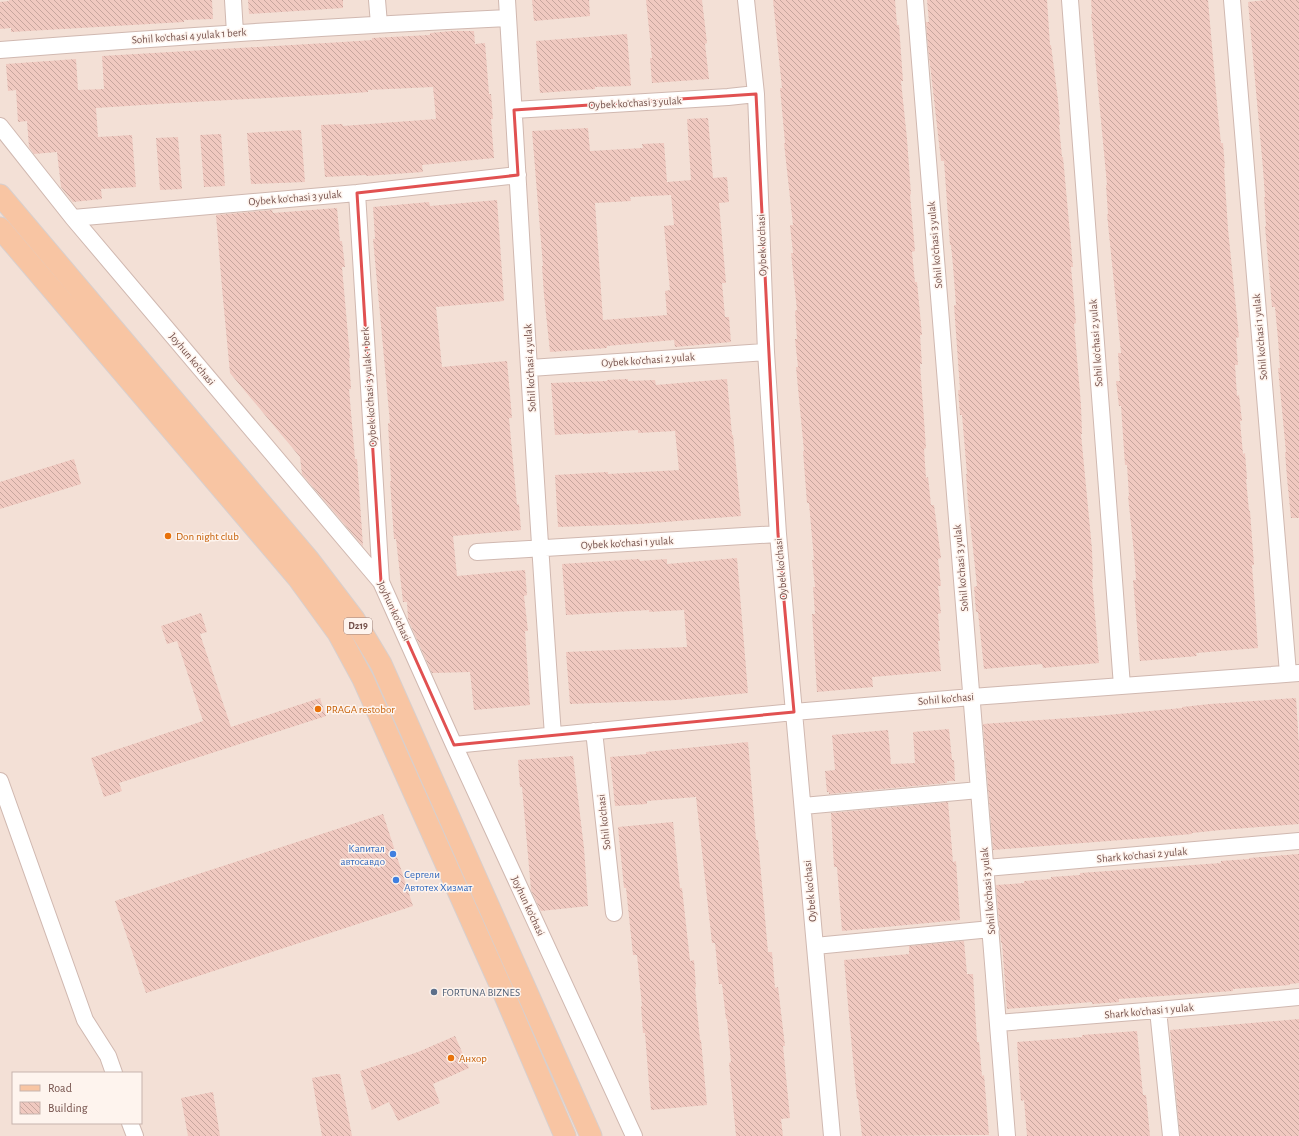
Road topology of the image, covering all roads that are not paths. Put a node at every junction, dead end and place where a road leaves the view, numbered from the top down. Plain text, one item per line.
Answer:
1 (233, 0) edge
2 (377, 0) edge
3 (507, 0) edge
4 (746, 0) edge
5 (915, 0) edge
6 (1070, 0) edge
7 (1232, 0) edge
8 (508, 18) junction
9 (379, 24) junction
10 (235, 33) junction
11 (0, 50) edge
12 (756, 94) junction
13 (514, 110) junction
14 (0, 126) edge
15 (518, 176) junction
16 (357, 193) junction
17 (0, 195) edge
18 (73, 218) junction
19 (0, 228) edge
20 (766, 352) junction
21 (530, 368) junction
22 (778, 534) junction
23 (540, 548) junction
24 (477, 552) dead end
25 (382, 582) junction
26 (1294, 673) edge
27 (1122, 686) junction
28 (972, 697) junction
29 (794, 712) junction
30 (594, 731) junction
31 (553, 735) junction
32 (454, 745) junction
33 (0, 781) edge
34 (979, 790) junction
35 (803, 806) junction
36 (1299, 842) edge
37 (986, 868) junction
38 (614, 913) dead end
39 (991, 929) junction
40 (815, 946) junction
41 (1299, 997) edge
42 (1158, 1010) junction
43 (998, 1023) junction
44 (114, 1072) edge
45 (130, 1124) edge
46 (135, 1136) edge
47 (565, 1136) edge
48 (591, 1136) edge
49 (634, 1136) edge
50 (832, 1136) edge
51 (1007, 1136) edge
52 (1171, 1136) edge

1 - 10 street
2 - 9 street
3 - 8 street, Sohil ko'chasi 4 yulak
4 - 12 street, Oybek ko'chasi
5 - 28 street, Sohil ko'chasi 3 yulak
6 - 27 street, Sohil ko'chasi 2 yulak
7 - 26 street, Sohil ko'chasi 1 yulak
8 - 9 street, Sohil ko'chasi 4 yulak 1 berk
8 - 13 street, Sohil ko'chasi 4 yulak
9 - 10 street, Sohil ko'chasi 4 yulak 1 berk
10 - 11 street, Sohil ko'chasi 4 yulak 1 berk
12 - 13 street, Oybek ko'chasi 3 yulak
12 - 20 street, Oybek ko'chasi
13 - 15 street, Sohil ko'chasi 4 yulak
14 - 18 street, Joyhun ko'chasi
15 - 16 street, Oybek ko'chasi 3 yulak
15 - 21 street, Sohil ko'chasi 4 yulak
16 - 18 street, Oybek ko'chasi 3 yulak
16 - 25 street, Oybek ko'chasi 3 yulak 1 berk
17 - 48 main road, D219
18 - 25 street, Joyhun ko'chasi
19 - 47 main road, D219
20 - 21 street, Oybek ko'chasi 2 yulak
20 - 22 street, Oybek ko'chasi
21 - 23 street, Sohil ko'chasi 4 yulak
22 - 23 street, Oybek ko'chasi 1 yulak
22 - 29 street, Oybek ko'chasi
23 - 24 street, Oybek ko'chasi 1 yulak
23 - 31 street, Sohil ko'chasi 4 yulak
25 - 32 street, Joyhun ko'chasi
26 - 27 street, Sohil ko'chasi
27 - 28 street, Sohil ko'chasi
28 - 29 street, Sohil ko'chasi
28 - 34 street, Sohil ko'chasi 3 yulak
29 - 30 street, Sohil ko'chasi
29 - 35 street, Oybek ko'chasi
30 - 31 street, Sohil ko'chasi
30 - 38 street, Sohil ko'chasi
31 - 32 street, Sohil ko'chasi
32 - 49 street, Joyhun ko'chasi
33 - 44 street
34 - 35 street
34 - 37 street, Sohil ko'chasi 3 yulak
35 - 40 street, Oybek ko'chasi
36 - 37 street, Shark ko'chasi 2 yulak
37 - 39 street, Sohil ko'chasi 3 yulak
39 - 40 street
39 - 43 street, Sohil ko'chasi 3 yulak
40 - 50 street, Oybek ko'chasi
41 - 42 street, Shark ko'chasi 1 yulak
42 - 43 street, Shark ko'chasi 1 yulak
42 - 52 street
43 - 51 street, Sohil ko'chasi 3 yulak
45 - 46 street

